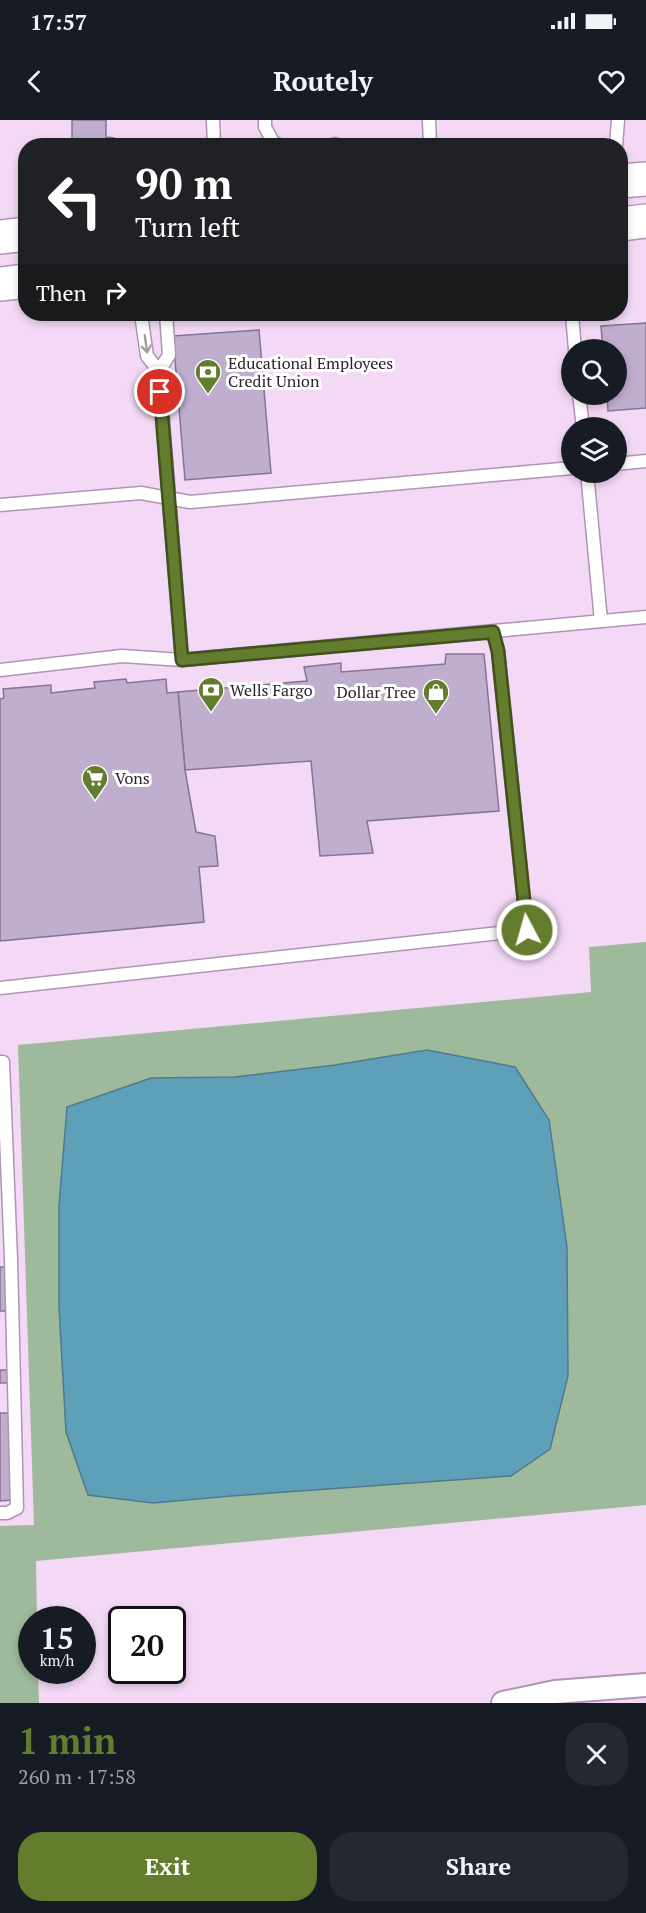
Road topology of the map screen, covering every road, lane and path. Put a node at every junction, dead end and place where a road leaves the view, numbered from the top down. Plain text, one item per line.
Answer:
1 (213, 120) edge
2 (265, 120) edge
3 (429, 120) edge
4 (618, 120) edge
5 (214, 138) edge
6 (271, 138) edge
7 (430, 138) edge
8 (617, 138) edge
9 (646, 179) edge
10 (628, 180) edge
11 (646, 221) edge
12 (628, 223) edge
13 (18, 235) edge
14 (0, 237) edge
15 (18, 282) edge
16 (0, 284) edge
17 (142, 321) edge
18 (167, 321) edge
19 (573, 321) edge
20 (574, 339) edge
21 (159, 371) junction
22 (646, 461) edge
23 (627, 463) edge
24 (561, 469) edge
25 (588, 483) edge
26 (169, 497) junction
27 (0, 505) edge
28 (646, 617) edge
29 (602, 621) junction
30 (493, 632) junction
31 (182, 660) junction
32 (0, 670) edge
33 (0, 988) edge
34 (0, 1062) edge
35 (0, 1513) edge
36 (646, 1685) edge
37 (503, 1703) edge

1 - 5 lane
2 - 6 lane
3 - 7 lane
4 - 8 lane
9 - 10 main road
11 - 12 main road
13 - 14 main road
15 - 16 main road
17 -> 21 lane
18 - 21 lane
19 - 20 lane
21 - 26 lane
22 - 23 lane
24 - 26 lane
25 - 29 lane
26 - 27 lane
26 - 31 lane
28 - 29 lane
29 - 30 lane
30 - 31 lane
30 - 33 lane
31 - 32 lane
34 - 35 lane
36 - 37 street

